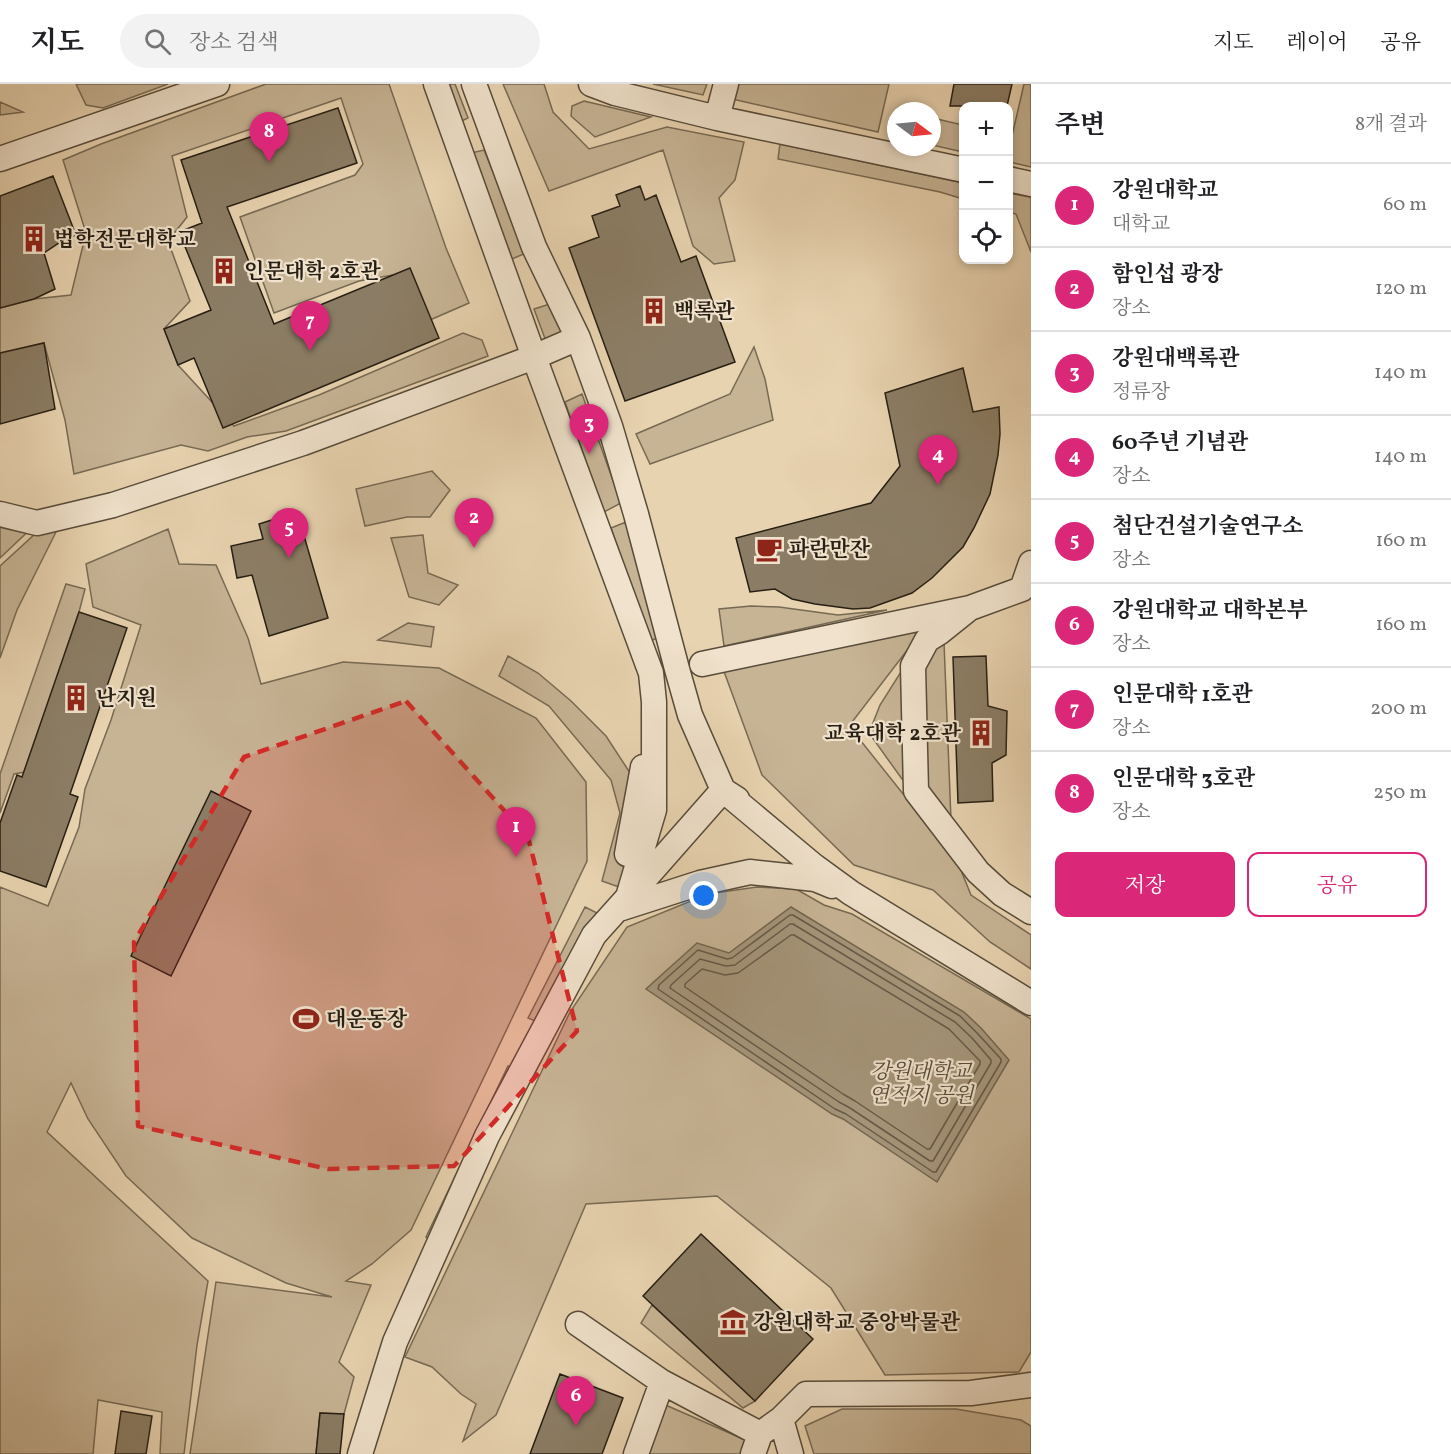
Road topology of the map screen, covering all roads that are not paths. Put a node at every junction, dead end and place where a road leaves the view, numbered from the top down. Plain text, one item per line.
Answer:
1 (217, 84) edge
2 (436, 84) edge
3 (474, 84) edge
4 (591, 84) edge
5 (726, 84) edge
6 (717, 118) junction
7 (0, 159) edge
8 (959, 169) edge
9 (1013, 180) edge
10 (1031, 184) edge
11 (578, 338) junction
12 (534, 357) junction
13 (0, 514) edge
14 (1031, 563) edge
15 (970, 608) junction
16 (702, 664) dead end
17 (651, 673) junction
18 (654, 702) junction
19 (690, 715) junction
20 (723, 790) junction
21 (850, 893) junction
22 (623, 904) junction
23 (1031, 912) edge
24 (1031, 995) edge
25 (1031, 1003) edge
26 (578, 1324) dead end
27 (662, 1382) junction
28 (1031, 1385) edge
29 (781, 1419) junction
30 (757, 1444) edge
31 (360, 1454) edge
32 (636, 1454) edge
33 (791, 1454) edge

1 - 7 street
2 - 12 street
3 - 11 street
4 - 6 street
5 - 6 street
6 - 8 street
9 - 10 street
11 - 12 street
11 - 19 street
12 - 13 street
12 - 17 street
14 - 15 street
15 - 16 street
15 - 23 street
17 - 18 street
17 - 19 street
18 - 19 street
18 - 22 street
19 - 20 street
20 - 21 street
20 - 22 street
20 - 24 street
21 - 22 street
21 - 25 street
22 - 31 street
26 - 27 street
27 - 30 street
27 - 32 street
28 - 29 street
29 - 30 street
29 - 33 street

